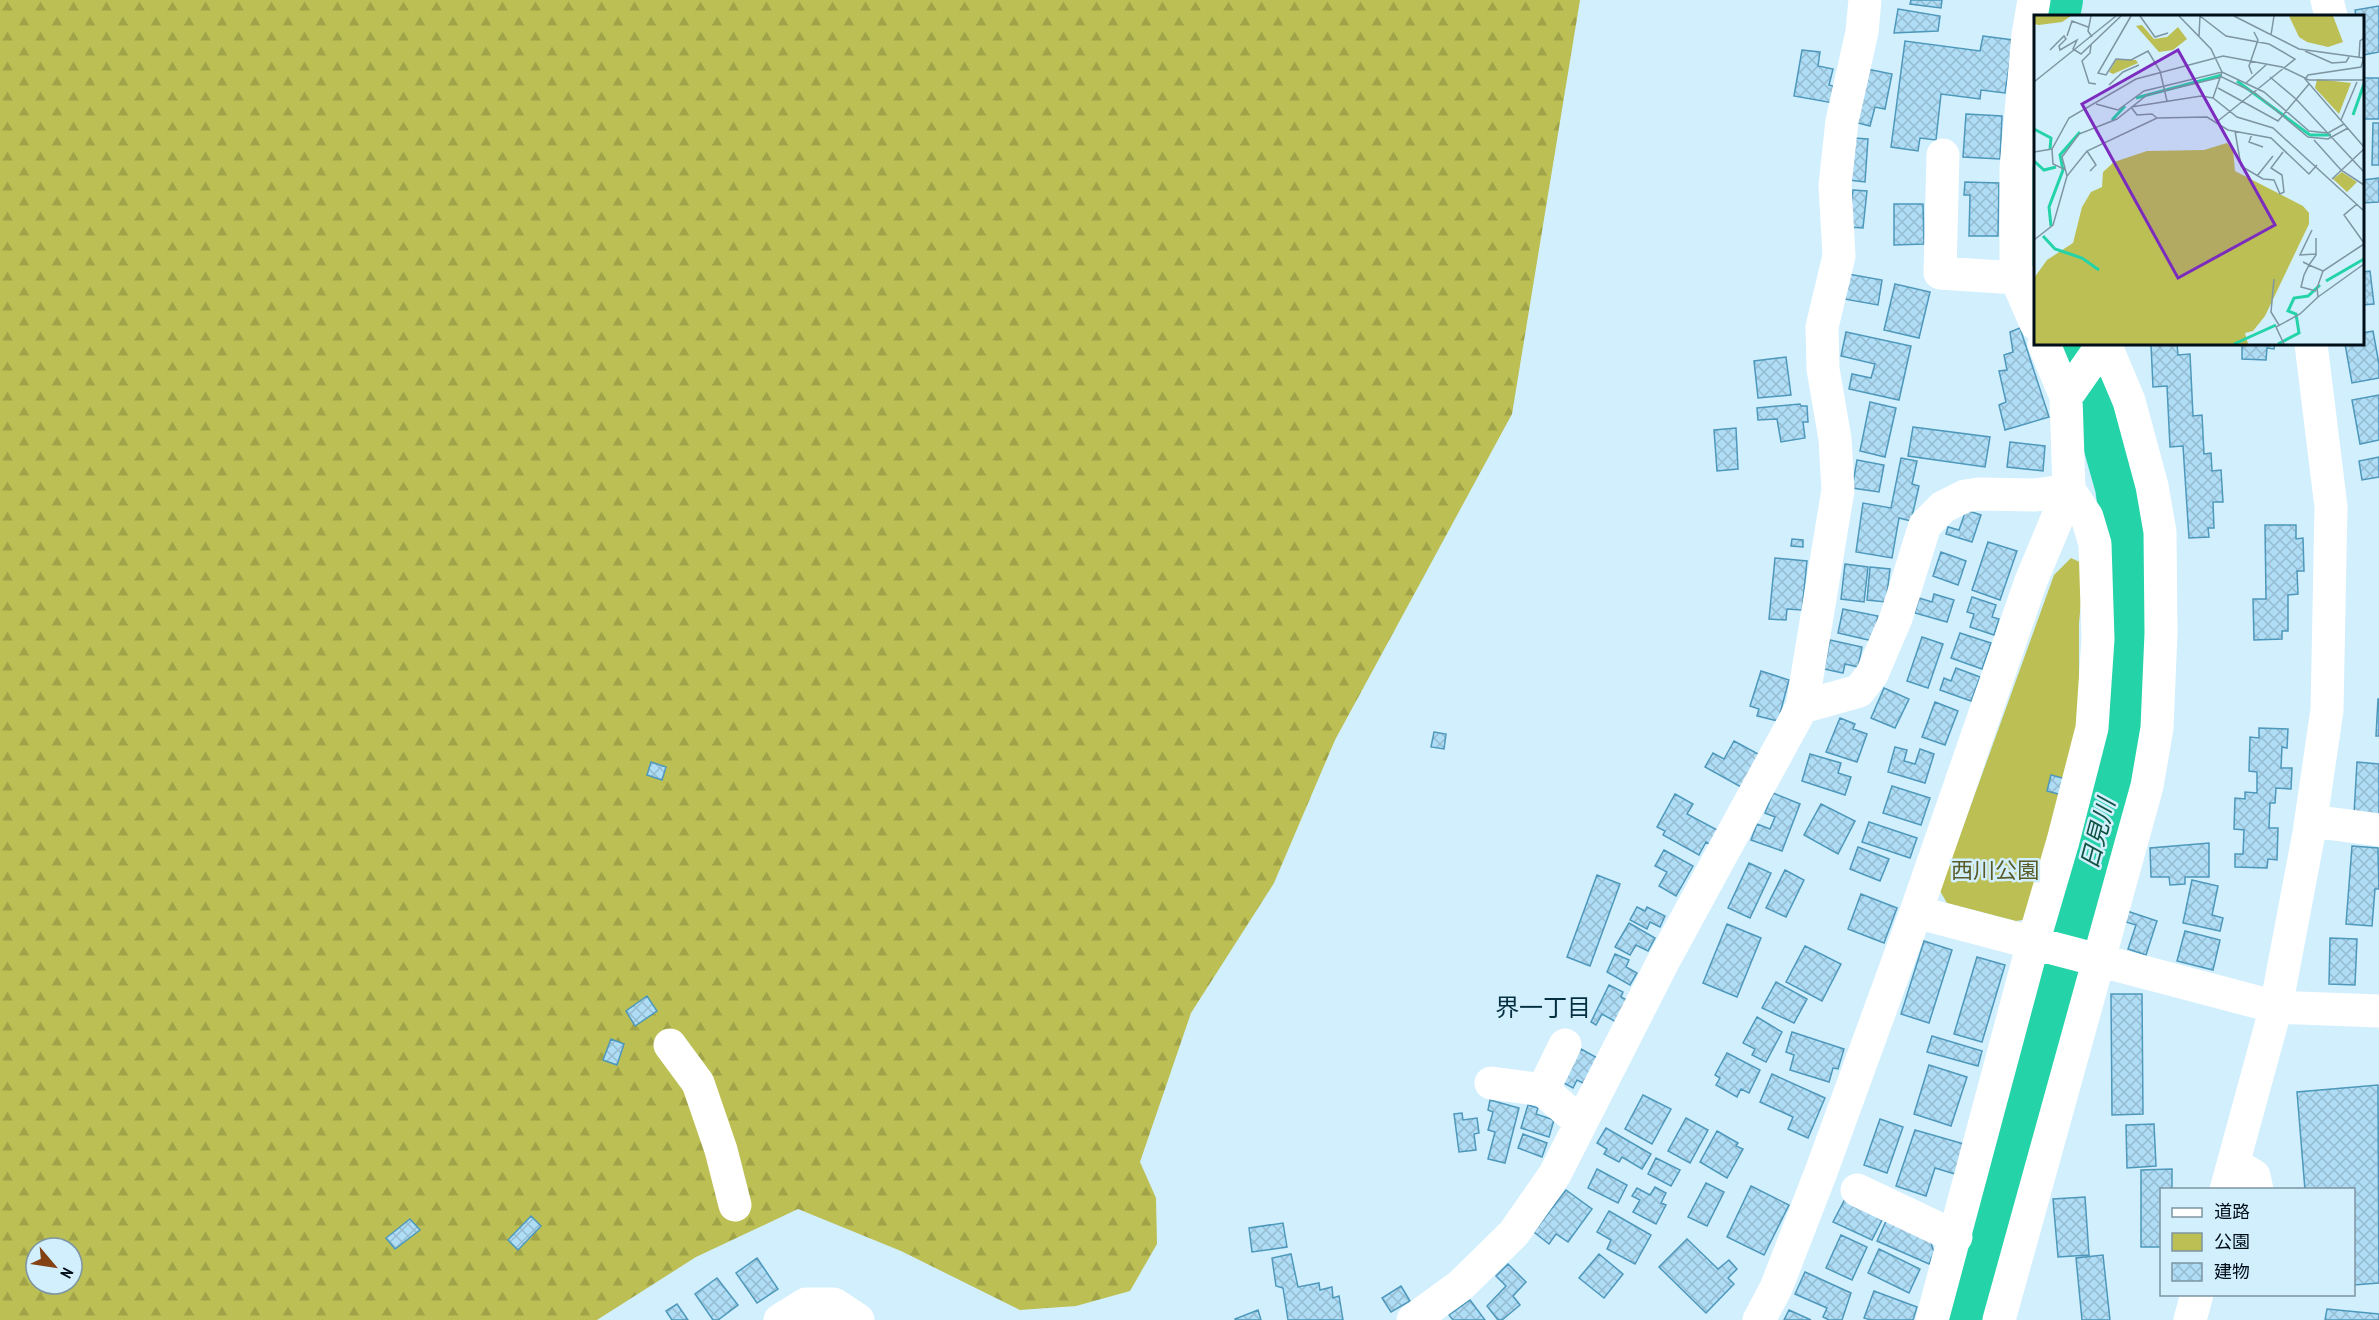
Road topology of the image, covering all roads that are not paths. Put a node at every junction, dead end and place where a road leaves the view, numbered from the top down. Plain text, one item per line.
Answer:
1 (1865, 0) edge
2 (2034, 0) edge
3 (2327, 0) edge
4 (2331, 15) edge
5 (1943, 155) dead end
6 (2016, 278) junction
7 (2034, 319) edge
8 (2044, 345) edge
9 (2103, 345) edge
10 (2104, 345) edge
11 (2311, 345) edge
12 (2066, 397) junction
13 (2069, 490) junction
14 (1802, 707) junction
15 (2311, 821) junction
16 (2379, 830) edge
17 (1916, 912) junction
18 (2033, 943) junction
19 (2100, 960) junction
20 (2276, 1007) junction
21 (2379, 1011) edge
22 (670, 1045) dead end
23 (1565, 1045) dead end
24 (1491, 1083) dead end
25 (1543, 1090) junction
26 (1581, 1123) junction
27 (2230, 1177) edge
28 (2257, 1188) edge
29 (1857, 1190) dead end
30 (735, 1205) dead end
31 (1956, 1237) junction
32 (2196, 1296) edge
33 (780, 1320) edge
34 (858, 1320) edge
35 (1413, 1320) edge
36 (1759, 1320) edge
37 (1932, 1320) edge
38 (1999, 1320) edge
39 (2190, 1320) edge

1 - 14 street
2 - 6 street
3 - 4 street
5 - 6 street
6 - 7 street
8 - 12 street
9 - 12 street
10 - 19 street
11 - 15 street
12 - 13 street
13 - 14 street
13 - 17 street
13 - 18 street
14 - 26 street
15 - 16 street
15 - 20 street
17 - 18 street
17 - 36 street
18 - 19 street
18 - 31 street
19 - 20 street
19 - 38 street
20 - 21 street
20 - 27 street
22 - 30 street
23 - 25 street
24 - 25 street
25 - 26 street
26 - 35 street
27 - 28 street
29 - 31 street
31 - 37 street
32 - 39 street
33 - 34 street

